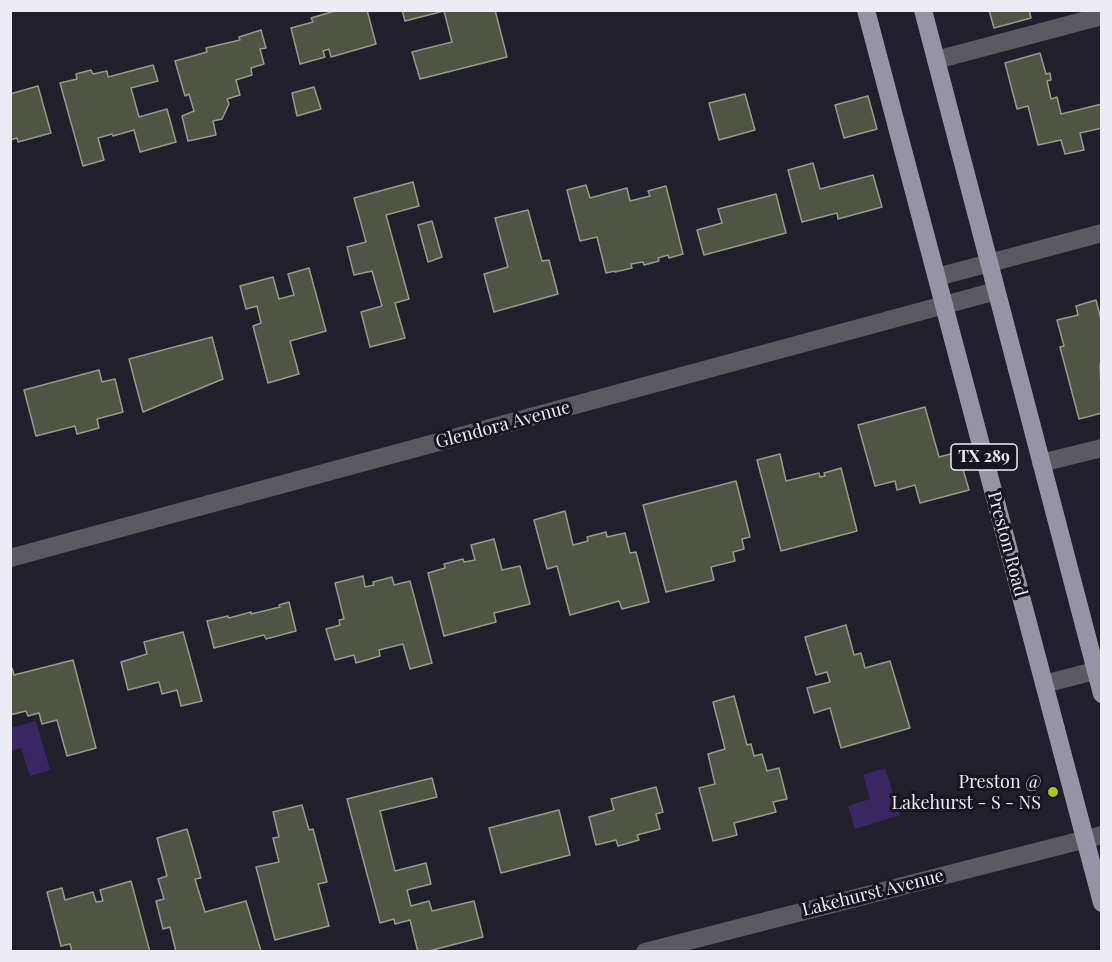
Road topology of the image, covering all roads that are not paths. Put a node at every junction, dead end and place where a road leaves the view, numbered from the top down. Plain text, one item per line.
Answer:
1 (866, 10) edge
2 (923, 10) edge
3 (1101, 16) edge
4 (936, 60) junction
5 (1101, 233) edge
6 (989, 263) junction
7 (937, 277) junction
8 (996, 291) junction
9 (944, 306) junction
10 (1101, 448) edge
11 (1041, 463) junction
12 (10, 558) edge
13 (1098, 670) edge
14 (1044, 684) junction
15 (1101, 694) edge
16 (1093, 838) edge
17 (1101, 903) edge
18 (645, 951) edge

1 - 7 main road, Preston Road / TX 289
2 - 4 main road, TX 289
3 - 4 street
4 - 6 main road, TX 289
5 - 6 street
6 - 7 street
6 - 8 main road, TX 289
7 - 9 main road, Preston Road / TX 289
8 - 9 street, Glendora Avenue
8 - 11 main road, TX 289
9 - 12 street, Glendora Avenue
9 - 14 main road, Preston Road / TX 289
10 - 11 street
11 - 13 main road, TX 289
13 - 14 street
13 - 15 main road, TX 289
14 - 16 main road, Preston Road / TX 289
16 - 17 main road, Preston Road / TX 289
16 - 18 street, Lakehurst Avenue

